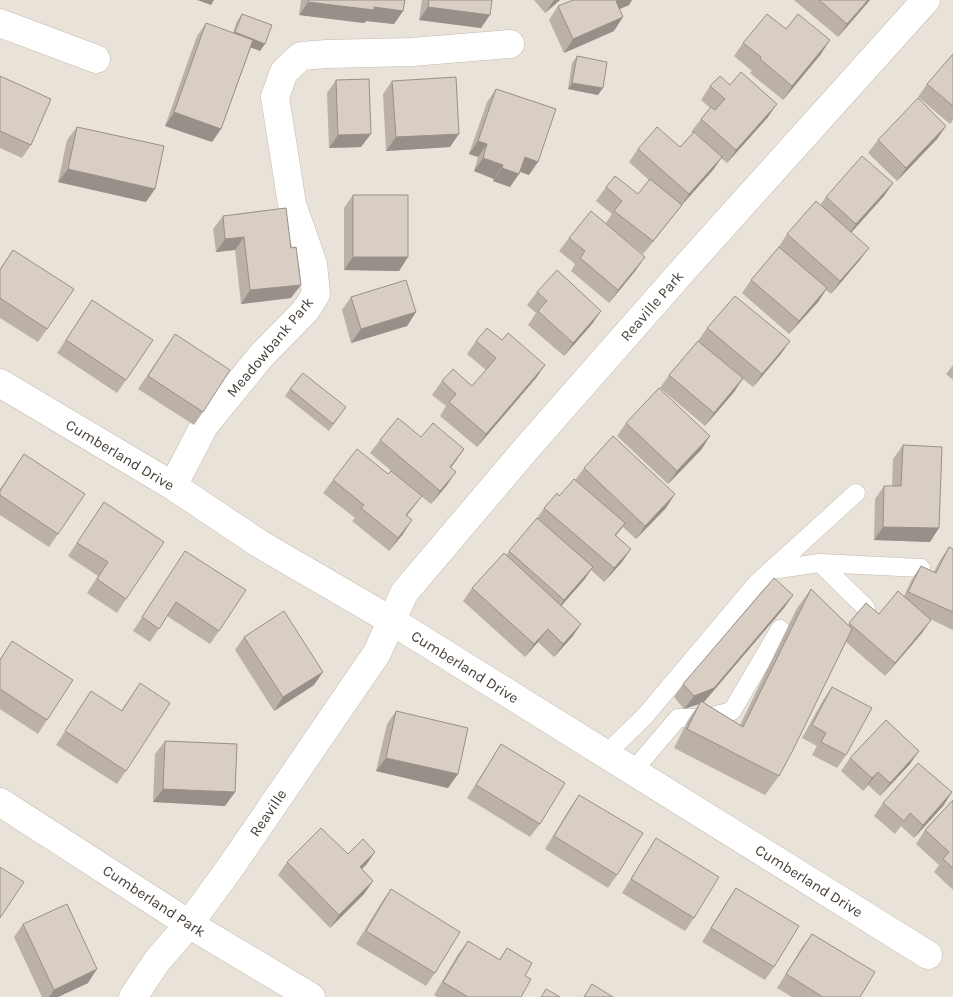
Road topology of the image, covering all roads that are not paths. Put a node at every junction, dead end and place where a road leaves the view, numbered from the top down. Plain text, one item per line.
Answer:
1 (926, 0) edge
2 (0, 23) edge
3 (510, 44) dead end
4 (96, 59) dead end
5 (0, 383) edge
6 (173, 486) junction
7 (856, 493) dead end
8 (820, 563) junction
9 (921, 568) edge
10 (771, 570) junction
11 (866, 608) edge
12 (392, 621) junction
13 (780, 629) edge
14 (606, 754) junction
15 (633, 771) junction
16 (0, 802) edge
17 (189, 924) junction
18 (928, 955) dead end
19 (132, 997) edge
20 (311, 997) edge

1 - 12 street, Reaville Park
2 - 4 street
3 - 6 street, Meadowbank Park
5 - 6 street, Cumberland Drive
6 - 12 street, Cumberland Drive
7 - 10 lane
8 - 9 lane
8 - 10 lane
8 - 11 lane
10 - 14 lane
12 - 14 street, Cumberland Drive
12 - 17 street, Reaville
13 - 15 lane
14 - 15 street, Cumberland Drive
15 - 18 street, Cumberland Drive
16 - 17 street, Cumberland Park
17 - 19 street, Reaville
17 - 20 street, Cumberland Park

